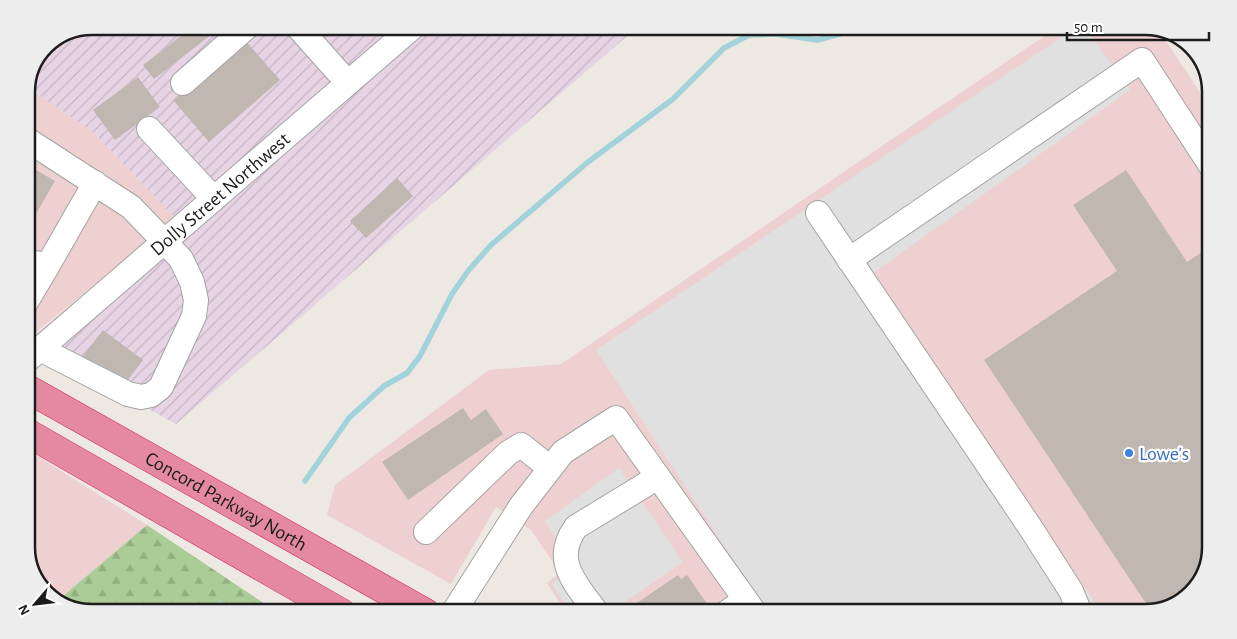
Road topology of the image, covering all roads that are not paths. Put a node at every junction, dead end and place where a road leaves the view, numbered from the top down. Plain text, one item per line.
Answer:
1 (238, 35) edge
2 (304, 35) edge
3 (404, 35) edge
4 (183, 83) dead end
5 (348, 83) junction
6 (149, 129) dead end
7 (35, 145) edge
8 (1202, 152) edge
9 (95, 183) junction
10 (214, 199) junction
11 (818, 213) dead end
12 (164, 243) junction
13 (849, 260) junction
14 (37, 263) edge
15 (35, 353) edge
16 (35, 356) edge
17 (35, 393) edge
18 (35, 437) edge
19 (550, 468) junction
20 (658, 477) junction
21 (426, 532) dead end
22 (326, 604) edge
23 (410, 604) edge
24 (459, 604) edge
25 (590, 604) edge
26 (747, 604) edge
27 (1076, 604) edge

1 - 4 street
2 - 5 street
3 - 5 street, Dolly Street Northwest
5 - 10 street, Dolly Street Northwest
6 - 10 street
7 - 9 street
8 - 13 street
9 - 12 street
9 - 14 street
10 - 12 street, Dolly Street Northwest
11 - 13 street
12 - 15 street, Dolly Street Northwest
12 - 16 street
13 - 27 street
17 - 23 highway, Concord Parkway North
18 - 22 highway, Concord Parkway North
19 - 20 street
19 - 21 street
19 - 24 street
20 - 25 street
20 - 26 street

